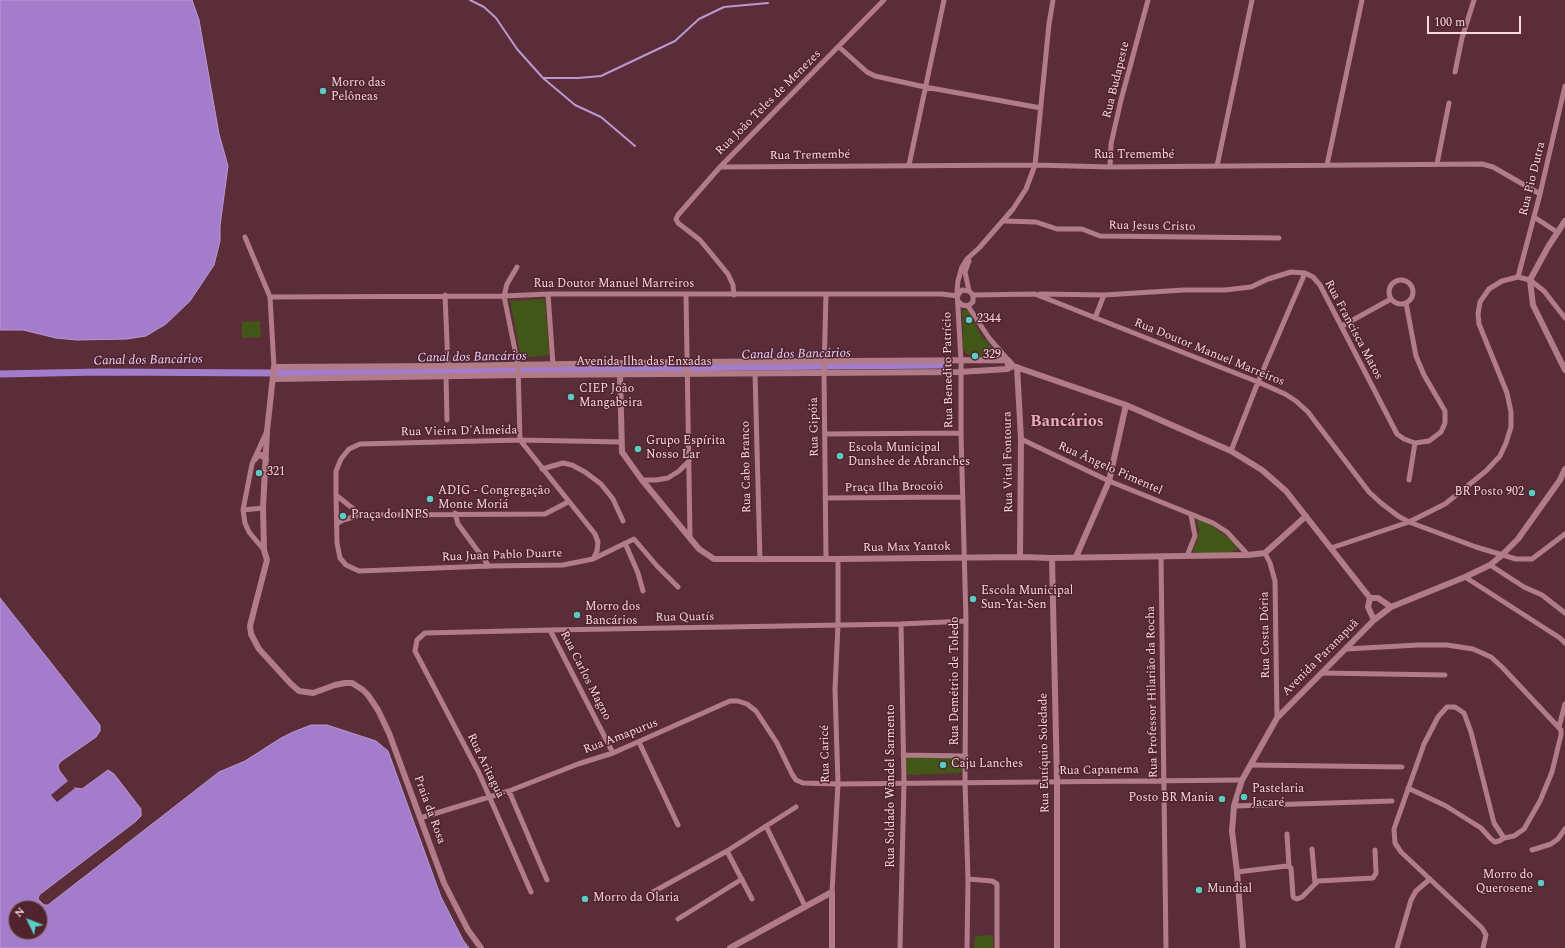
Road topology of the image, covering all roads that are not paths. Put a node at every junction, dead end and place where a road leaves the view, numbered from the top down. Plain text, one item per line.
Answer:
1 (884, 0) edge
2 (944, 0) edge
3 (1053, 0) edge
4 (1148, 0) edge
5 (1252, 0) edge
6 (1362, 0) edge
7 (1474, 0) edge
8 (839, 47) junction
9 (1455, 72) dead end
10 (1565, 86) edge
11 (925, 87) junction
12 (1449, 103) dead end
13 (1041, 108) junction
14 (1035, 164) junction
15 (1437, 164) junction
16 (909, 165) junction
17 (1327, 165) junction
18 (1217, 166) junction
19 (720, 167) junction
20 (1110, 167) junction
21 (1540, 194) junction
22 (1534, 217) junction
23 (1004, 221) junction
24 (1565, 221) edge
25 (1557, 232) junction
26 (246, 237) dead end
27 (1279, 238) dead end
28 (972, 255) junction
29 (517, 267) dead end
30 (1305, 274) junction
31 (1518, 277) junction
32 (1530, 280) junction
33 (969, 291) junction
34 (548, 294) junction
35 (826, 294) junction
36 (1035, 294) junction
37 (445, 295) junction
38 (686, 295) junction
39 (734, 295) junction
40 (973, 295) junction
41 (1104, 295) junction
42 (504, 296) junction
43 (270, 297) junction
44 (958, 297) junction
45 (1391, 299) junction
46 (1406, 303) junction
47 (968, 306) junction
48 (1095, 318) junction
49 (1565, 318) edge
50 (1342, 326) junction
51 (1008, 360) junction
52 (961, 361) junction
53 (824, 362) junction
54 (553, 365) junction
55 (448, 366) junction
56 (518, 366) junction
57 (1015, 366) junction
58 (274, 367) junction
59 (687, 368) junction
60 (1007, 369) junction
61 (1565, 370) edge
62 (824, 372) junction
63 (960, 372) junction
64 (755, 373) junction
65 (620, 374) junction
66 (519, 375) junction
67 (446, 376) junction
68 (274, 379) junction
69 (1258, 382) junction
70 (1126, 405) junction
71 (447, 420) dead end
72 (267, 432) junction
73 (961, 433) junction
74 (825, 434) junction
75 (1021, 439) junction
76 (520, 440) junction
77 (620, 442) junction
78 (1415, 443) junction
79 (1231, 451) junction
80 (255, 459) junction
81 (266, 460) junction
82 (689, 460) junction
83 (542, 469) junction
84 (1565, 469) edge
85 (642, 480) junction
86 (1409, 480) dead end
87 (1109, 481) junction
88 (336, 495) junction
89 (963, 497) junction
90 (825, 498) junction
91 (568, 502) junction
92 (263, 508) junction
93 (243, 510) junction
94 (455, 513) junction
95 (361, 515) junction
96 (1191, 515) junction
97 (1306, 516) junction
98 (623, 521) dead end
99 (1409, 522) junction
100 (337, 524) junction
101 (1565, 534) edge
102 (690, 536) junction
103 (625, 543) junction
104 (1330, 548) junction
105 (264, 550) junction
106 (1265, 553) junction
107 (1248, 555) junction
108 (1186, 556) junction
109 (1501, 556) junction
110 (1020, 557) junction
111 (1076, 557) junction
112 (1162, 557) junction
113 (964, 558) junction
114 (1052, 558) junction
115 (593, 559) junction
116 (826, 559) junction
117 (760, 560) junction
118 (838, 560) junction
119 (1490, 565) junction
120 (489, 566) junction
121 (1465, 576) junction
122 (678, 587) dead end
123 (643, 591) dead end
124 (1370, 598) junction
125 (1391, 607) junction
126 (1565, 614) edge
127 (1374, 620) junction
128 (966, 621) junction
129 (901, 624) junction
130 (838, 625) junction
131 (550, 630) junction
132 (1565, 643) edge
133 (1346, 649) junction
134 (415, 651) joint
135 (1321, 673) junction
136 (1445, 675) dead end
137 (1565, 704) edge
138 (1277, 718) junction
139 (1559, 727) junction
140 (639, 742) junction
141 (613, 753) junction
142 (903, 755) junction
143 (966, 756) junction
144 (1250, 765) junction
145 (1402, 767) dead end
146 (792, 774) joint
147 (1164, 780) junction
148 (1242, 780) junction
149 (966, 782) junction
150 (1057, 782) junction
151 (904, 783) junction
152 (838, 784) junction
153 (1408, 788) junction
154 (509, 791) junction
155 (489, 797) junction
156 (1392, 801) dead end
157 (1234, 806) junction
158 (796, 807) dead end
159 (420, 818) junction
160 (678, 825) dead end
161 (766, 826) junction
162 (1565, 829) edge
163 (1287, 834) dead end
164 (1504, 838) junction
165 (1312, 849) dead end
166 (1374, 850) dead end
167 (1532, 850) dead end
168 (727, 851) junction
169 (1289, 867) junction
170 (1237, 872) junction
171 (742, 879) junction
172 (968, 879) junction
173 (1430, 879) junction
174 (547, 880) dead end
175 (1315, 883) junction
176 (531, 892) dead end
177 (653, 892) dead end
178 (832, 892) junction
179 (752, 899) dead end
180 (805, 906) junction
181 (678, 919) dead end
182 (481, 948) edge
183 (730, 948) edge
184 (832, 948) edge
185 (900, 948) edge
186 (967, 948) edge
187 (997, 948) edge
188 (1057, 948) edge
189 (1166, 948) edge
190 (1243, 948) edge
191 (1397, 948) edge
192 (1483, 948) edge

1 - 8 street, Rua João Teles de Menezes
2 - 11 street
3 - 13 street
4 - 20 street, Rua Budapeste
5 - 18 street
6 - 17 street
7 - 9 street
8 - 11 street
8 - 19 street, Rua João Teles de Menezes
10 - 21 street, Rua Pio Dutra
11 - 13 street
11 - 16 street
12 - 15 street
13 - 14 street
14 - 16 street, Rua Tremembé
14 - 20 street, Rua Tremembé
14 - 23 street
15 - 17 street, Rua Tremembé
15 - 21 street, Rua Tremembé
16 - 19 street, Rua Tremembé
17 - 18 street, Rua Tremembé
18 - 20 street, Rua Tremembé
19 - 39 street, Rua João Teles de Menezes
21 - 22 street, Rua Pio Dutra
22 - 25 street
22 - 31 street, Rua Pio Dutra
23 - 27 street, Rua Jesus Cristo
23 - 28 street
24 - 25 street
25 - 32 street
26 - 43 street
28 - 33 street
28 - 44 street, Rua Benedito Patrício
29 - 42 street
30 - 41 street
30 - 50 street, Rua Francisca Matos
30 - 69 street
31 - 32 street
31 - 99 street
32 - 49 street
32 - 61 street
33 - 40 street
33 - 44 street
34 - 38 street, Rua Doutor Manuel Marreiros
34 - 42 street, Rua Doutor Manuel Marreiros
34 - 54 street
35 - 39 street, Rua Doutor Manuel Marreiros
35 - 44 street, Rua Doutor Manuel Marreiros
35 - 53 street, Rua Gipóia
36 - 40 street, Rua Doutor Manuel Marreiros
36 - 41 street
36 - 48 street, Rua Doutor Manuel Marreiros
37 - 42 street, Rua Doutor Manuel Marreiros
37 - 43 street, Rua Doutor Manuel Marreiros
37 - 55 street
38 - 39 street, Rua Doutor Manuel Marreiros
38 - 59 street
40 - 47 street
41 - 48 street
42 - 56 street
43 - 58 street
44 - 47 street
44 - 52 street, Rua Benedito Patrício
45 - 46 street
45 - 46 street
45 - 50 street
46 - 78 street
47 - 51 street
48 - 69 street, Rua Doutor Manuel Marreiros
50 - 78 street, Rua Francisca Matos
51 - 52 street, Avenida Ilha das Enxadas
51 - 57 street
51 - 60 street
52 - 53 street, Avenida Ilha das Enxadas
52 - 63 street, Rua Benedito Patrício
53 - 59 street, Avenida Ilha das Enxadas
53 - 62 street, Rua Gipóia
54 - 56 street, Avenida Ilha das Enxadas
54 - 59 street, Avenida Ilha das Enxadas
55 - 56 street, Avenida Ilha das Enxadas
55 - 58 street, Avenida Ilha das Enxadas
56 - 66 street
57 - 60 street, Avenida Ilha das Enxadas
57 - 70 street
57 - 75 street, Rua Vital Fontoura
58 - 68 street
59 - 64 street, Avenida Ilha das Enxadas
59 - 65 street, Avenida Ilha das Enxadas
59 - 82 street
60 - 63 street, Avenida Ilha das Enxadas
62 - 63 street, Avenida Ilha das Enxadas
62 - 64 street, Avenida Ilha das Enxadas
62 - 74 street, Rua Gipóia
63 - 73 street, Rua Benedito Patrício
64 - 117 street, Rua Cabo Branco
65 - 66 street, Avenida Ilha das Enxadas
65 - 77 street, Rua Max Yantok
66 - 67 street, Avenida Ilha das Enxadas
66 - 76 street
67 - 68 street, Avenida Ilha das Enxadas
67 - 71 street
68 - 72 street
69 - 79 street
69 - 99 street, Rua Doutor Manuel Marreiros
70 - 79 street
70 - 87 street
72 - 80 street
72 - 81 street
73 - 74 street
73 - 89 street, Rua Benedito Patrício
74 - 90 street, Rua Gipóia
75 - 87 street, Rua Ângelo Pimentel
75 - 110 street, Rua Vital Fontoura
76 - 77 street, Rua Vieira D'Almeida
76 - 83 street
76 - 88 street, Rua Vieira D'Almeida
77 - 85 street, Rua Max Yantok
78 - 86 street
79 - 97 street
80 - 81 street
80 - 93 street
81 - 92 street
82 - 85 street
82 - 102 street
83 - 91 street
83 - 98 street
84 - 109 street, Avenida Paranapuã
85 - 102 street, Rua Max Yantok
87 - 96 street, Rua Ângelo Pimentel
87 - 111 street
88 - 95 street
88 - 100 street, Rua Vieira D'Almeida
89 - 90 street, Praça Ilha Brocoió
89 - 113 street, Rua Benedito Patrício
90 - 116 street, Rua Gipóia
91 - 94 street
91 - 115 street
92 - 93 street
92 - 105 street
93 - 105 street
94 - 95 street
94 - 120 street
95 - 100 street
96 - 107 street, Rua Ângelo Pimentel
96 - 108 street
97 - 104 street
97 - 106 street
99 - 104 street
99 - 109 street, Rua Doutor Manuel Marreiros
100 - 120 street, Rua Juan Pablo Duarte
101 - 109 street, Rua Doutor Manuel Marreiros
102 - 117 street, Rua Max Yantok
103 - 115 street, Rua Juan Pablo Duarte
103 - 122 street, Rua Juan Pablo Duarte
103 - 123 street
104 - 124 street
105 - 159 street, Praia da Rosa
106 - 107 street, Rua Max Yantok
106 - 138 street, Rua Costa Dória
107 - 108 street, Rua Max Yantok
108 - 112 street, Rua Max Yantok
109 - 119 street, Avenida Paranapuã
110 - 113 street, Rua Max Yantok
110 - 114 street, Rua Max Yantok
111 - 112 street, Rua Max Yantok
111 - 114 street, Rua Max Yantok
112 - 147 street, Rua Professor Hilarião da Rocha
113 - 118 street, Rua Max Yantok
113 - 128 street, Rua Demétrio de Toledo
114 - 150 street, Rua Eutíquio Soledade
115 - 120 street, Rua Juan Pablo Duarte
116 - 117 street, Rua Max Yantok
116 - 118 street, Rua Max Yantok
118 - 130 street, Rua Caricé
119 - 121 street, Avenida Paranapuã
119 - 126 street
121 - 125 street, Avenida Paranapuã
121 - 132 street
124 - 125 street
124 - 127 street
125 - 127 street, Avenida Paranapuã
127 - 133 street, Avenida Paranapuã
128 - 129 street, Rua Quatís
128 - 143 street, Rua Demétrio de Toledo
129 - 130 street, Rua Quatís
129 - 142 street, Rua Soldado Wandel Sarmento
130 - 131 street, Rua Quatís
130 - 152 street, Rua Caricé
131 - 134 street, Rua Quatís
131 - 141 street, Rua Carlos Magno
133 - 135 street, Avenida Paranapuã
133 - 139 street
134 - 155 street, Rua Aritaguá
135 - 136 street
135 - 138 street, Avenida Paranapuã
137 - 139 street
138 - 144 street, Avenida Paranapuã
139 - 164 street
140 - 141 street, Rua Amapurus
140 - 146 street, Rua Amapurus
140 - 160 street
141 - 154 street, Rua Amapurus
142 - 143 street
142 - 151 street, Rua Soldado Wandel Sarmento
143 - 149 street, Rua Demétrio de Toledo
144 - 145 street
144 - 148 street, Avenida Paranapuã
146 - 152 street, Rua Capanema
147 - 148 street, Rua Capanema
147 - 150 street, Rua Capanema
147 - 189 street, Rua Professor Hilarião da Rocha
148 - 157 street, Avenida Paranapuã
149 - 150 street, Rua Capanema
149 - 151 street, Rua Capanema
149 - 172 street, Rua Demétrio de Toledo
150 - 188 street, Rua Eutíquio Soledade
151 - 152 street, Rua Capanema
151 - 185 street, Rua Soldado Wandel Sarmento
152 - 178 street, Rua Caricé
153 - 164 street
153 - 164 street
153 - 173 street
154 - 155 street, Rua Amapurus
154 - 174 street
155 - 159 street, Rua Amapurus
155 - 176 street, Rua Aritaguá
156 - 157 street
157 - 170 street, Avenida Paranapuã
158 - 161 street
159 - 182 street, Praia da Rosa
161 - 168 street
161 - 180 street
162 - 167 street
163 - 169 street
165 - 175 street
166 - 175 street
168 - 171 street
168 - 177 street
169 - 170 street
169 - 175 street
170 - 190 street, Avenida Paranapuã
171 - 179 street
171 - 181 street
172 - 186 street, Rua Demétrio de Toledo
172 - 187 street
173 - 191 street
173 - 192 street
178 - 180 street
178 - 184 street, Rua Caricé
180 - 183 street

